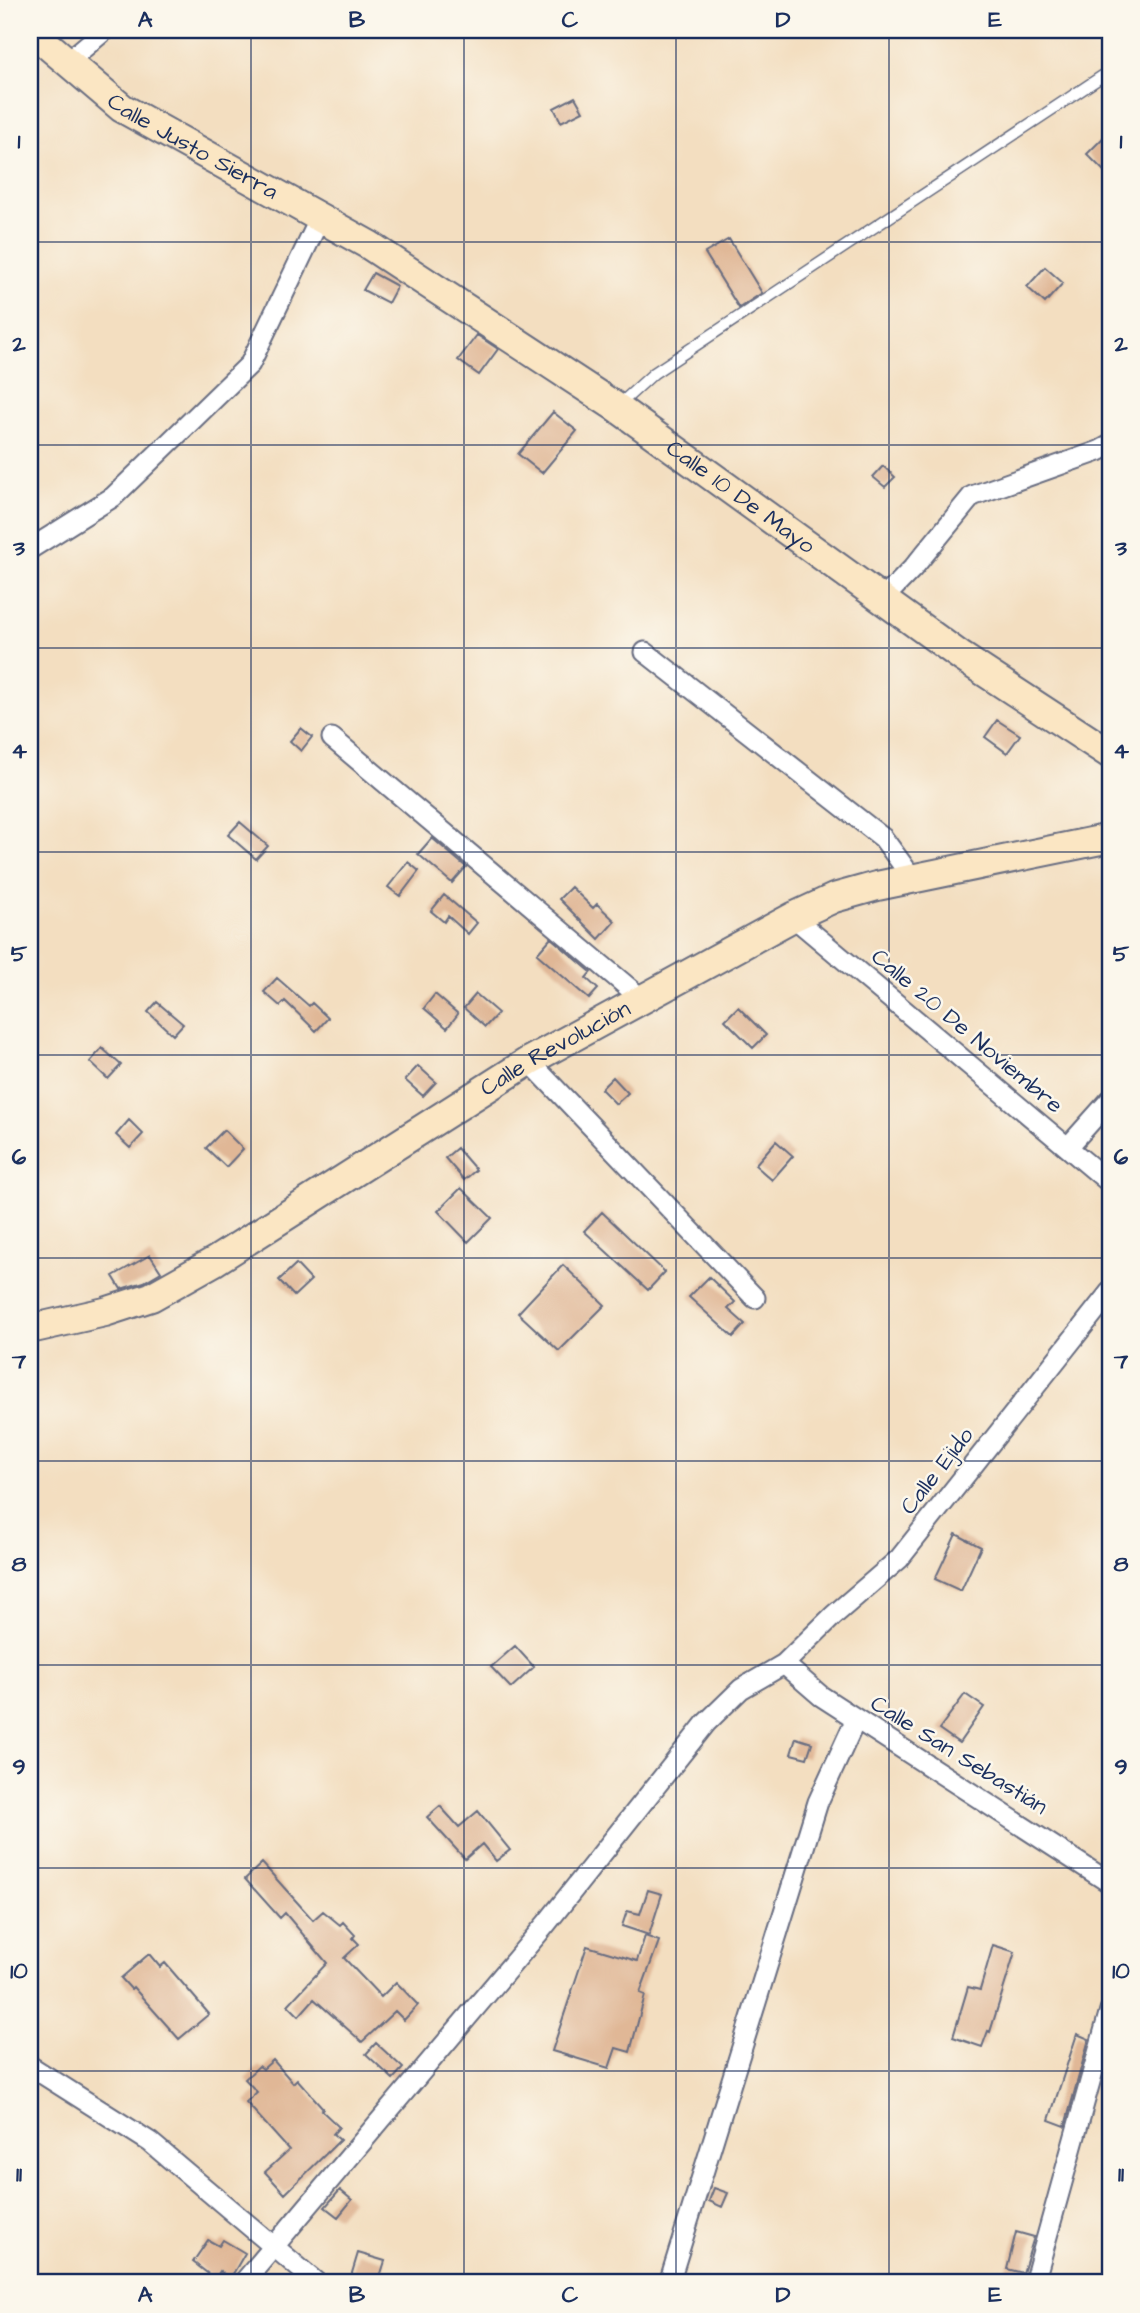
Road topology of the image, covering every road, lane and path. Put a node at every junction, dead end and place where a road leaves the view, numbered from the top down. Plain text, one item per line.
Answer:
1 (30, 30) edge
2 (105, 30) edge
3 (67, 62) junction
4 (1110, 71) edge
5 (320, 218) junction
6 (369, 245) joint
7 (616, 407) junction
8 (1110, 445) edge
9 (30, 549) edge
10 (882, 600) junction
11 (645, 652) dead end
12 (332, 738) dead end
13 (1110, 754) edge
14 (1110, 838) edge
15 (913, 879) junction
16 (793, 917) junction
17 (642, 999) junction
18 (528, 1061) junction
19 (1110, 1100) edge
20 (1068, 1147) junction
21 (1110, 1183) edge
22 (1110, 1292) edge
23 (755, 1297) dead end
24 (30, 1329) edge
25 (785, 1664) junction
26 (856, 1718) junction
27 (1110, 1883) edge
28 (1110, 2010) edge
29 (30, 2066) edge
30 (274, 2245) junction
31 (243, 2283) edge
32 (317, 2283) edge
33 (669, 2283) edge
34 (1034, 2283) edge

1 - 3 street, Calle Justo Sierra
2 - 3 street
3 - 5 street, Calle Justo Sierra
4 - 7 lane
5 - 6 street, Calle Justo Sierra
5 - 9 street
6 - 7 street, Calle 10 De Mayo
7 - 10 street, Calle 10 De Mayo
8 - 10 street
10 - 13 street, Calle 10 De Mayo
11 - 15 street
12 - 17 street
14 - 15 street, Calle Revolución
15 - 16 street, Calle Revolución
16 - 17 street, Calle Revolución
16 - 20 street, Calle 20 De Noviembre
17 - 18 street, Calle Revolución
18 - 23 street
18 - 24 street, Calle Revolución
19 - 20 street
20 - 21 street, Calle 20 De Noviembre
22 - 25 street, Calle Ejido
25 - 26 street, Calle San Sebastián
25 - 30 street, Calle Ejido
26 - 27 street, Calle San Sebastián
26 - 33 street
28 - 34 street
29 - 30 street
30 - 31 street, Calle Ejido
30 - 32 street

